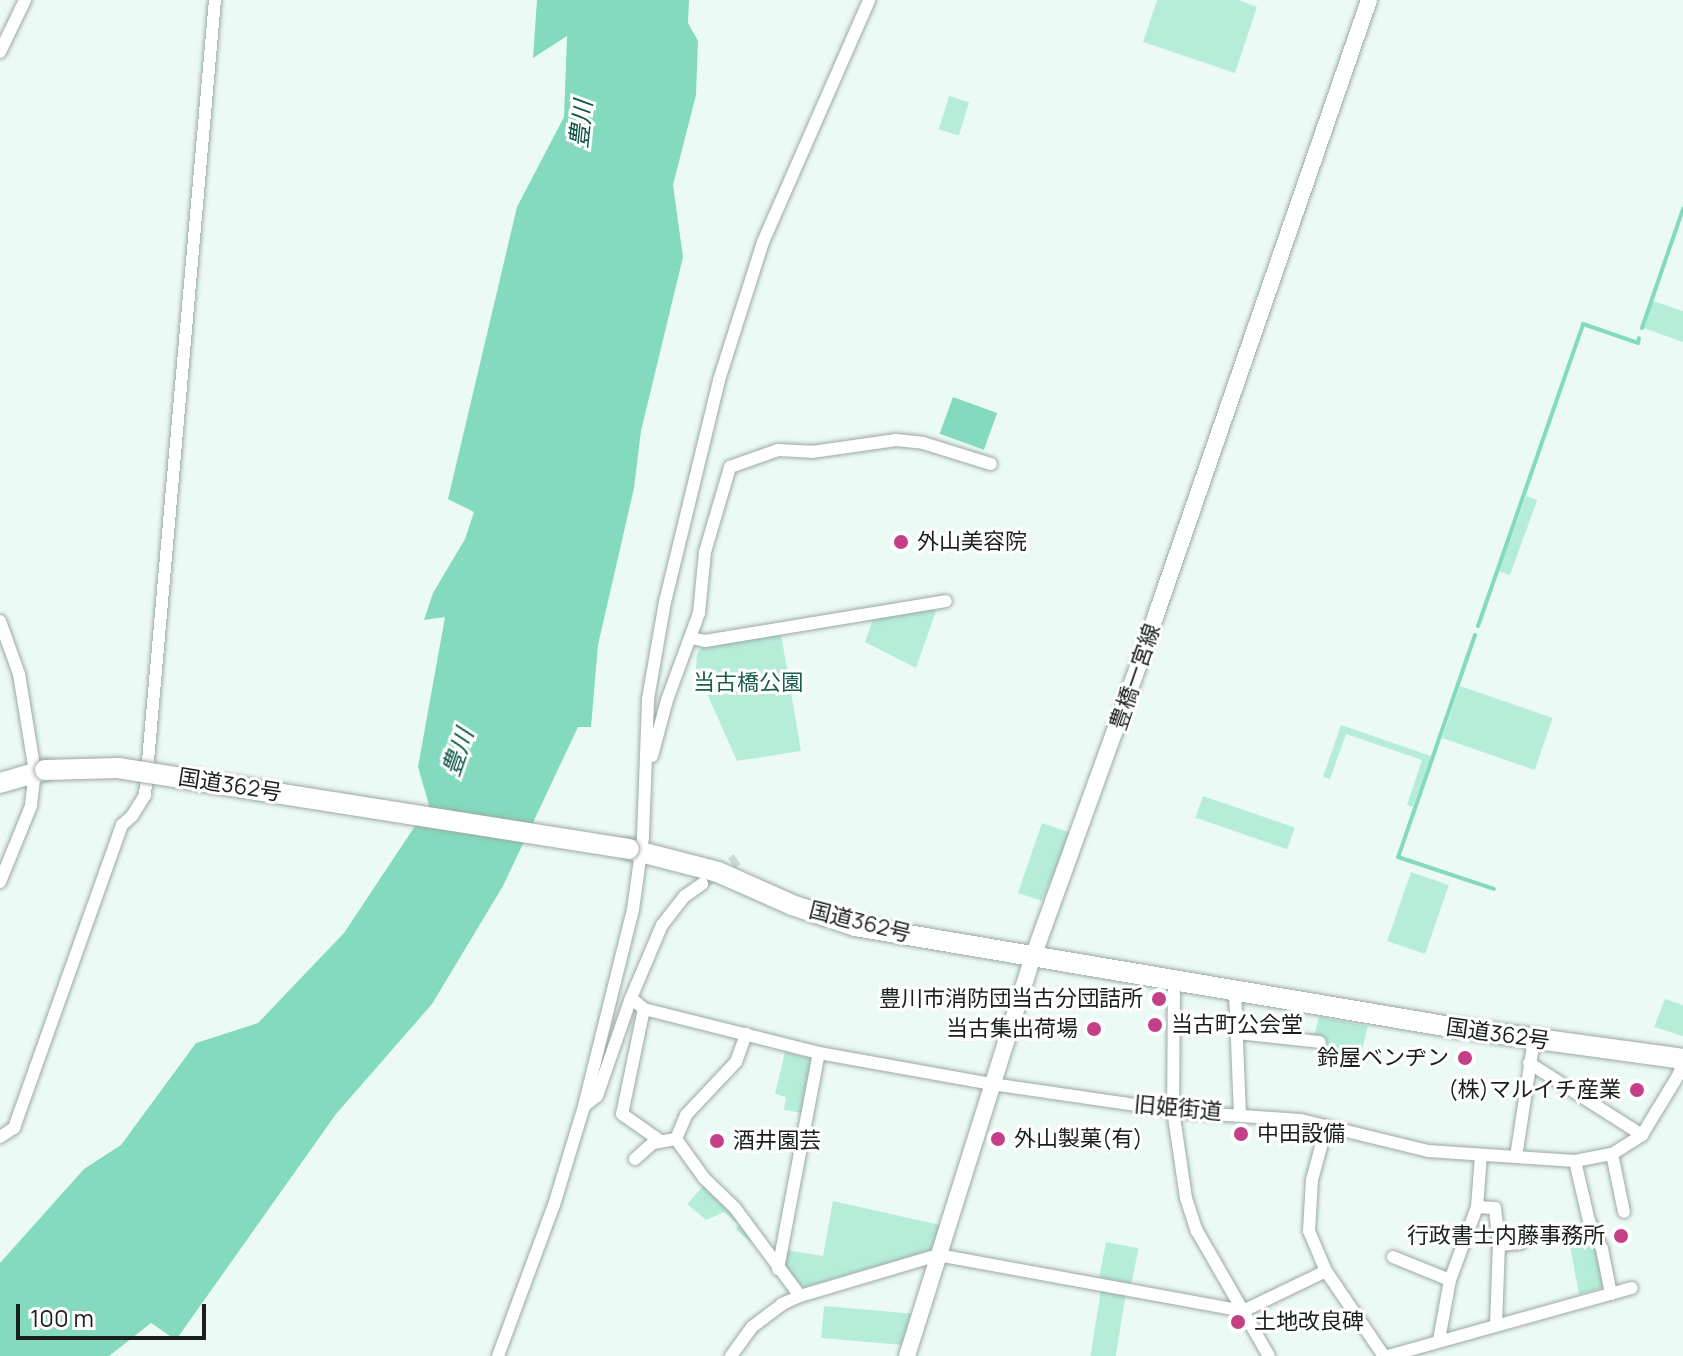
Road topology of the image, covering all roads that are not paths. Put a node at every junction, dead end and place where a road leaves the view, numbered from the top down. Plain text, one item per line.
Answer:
1 (25, 0) edge
2 (215, 0) edge
3 (869, 0) edge
4 (1369, 0) edge
5 (0, 52) edge
6 (991, 464) dead end
7 (946, 601) dead end
8 (0, 621) edge
9 (691, 638) junction
10 (40, 771) junction
11 (646, 778) junction
12 (0, 783) edge
13 (635, 850) junction
14 (0, 882) edge
15 (702, 884) tunnel mouth
16 (1034, 954) junction
17 (1174, 979) junction
18 (1235, 991) junction
19 (631, 998) junction
20 (644, 1009) junction
21 (1237, 1033) junction
22 (746, 1034) junction
23 (1534, 1039) junction
24 (1320, 1042) dead end
25 (819, 1053) junction
26 (1683, 1059) edge
27 (1529, 1063) junction
28 (996, 1083) junction
29 (584, 1106) junction
30 (1173, 1110) junction
31 (1240, 1114) junction
32 (1326, 1128) junction
33 (1642, 1135) junction
34 (0, 1137) edge
35 (676, 1139) junction
36 (659, 1140) junction
37 (1612, 1154) junction
38 (1481, 1155) junction
39 (1516, 1157) junction
40 (635, 1159) dead end
41 (1575, 1161) junction
42 (1477, 1207) junction
43 (1624, 1212) dead end
44 (1521, 1243) dead end
45 (1499, 1245) junction
46 (938, 1255) junction
47 (1393, 1257) dead end
48 (778, 1269) junction
49 (1326, 1271) junction
50 (1450, 1280) junction
51 (1632, 1288) dead end
52 (1611, 1294) junction
53 (800, 1296) junction
54 (1243, 1311) junction
55 (1496, 1325) junction
56 (1439, 1340) junction
57 (498, 1356) edge
58 (731, 1356) edge
59 (907, 1356) edge
60 (1269, 1356) edge
61 (1386, 1356) edge

1 - 5 street
2 - 34 street
3 - 11 street
4 - 16 main road, 豊橋一宮線
6 - 9 street
7 - 9 street
8 - 10 street
9 - 11 street
10 - 12 highway, 国道362号
10 - 13 highway, 国道362号, bridge
10 - 14 street
11 - 13 street
13 - 16 highway, 国道362号
13 - 29 street
15 - 19 street
16 - 17 highway, 国道362号
16 - 28 main road, 豊橋一宮線
17 - 18 highway, 国道362号
17 - 30 street
18 - 21 street
18 - 23 highway, 国道362号
19 - 20 street, 旧姫街道
19 - 29 street
20 - 22 street, 旧姫街道
20 - 36 street
21 - 24 street
21 - 31 street
22 - 25 street, 旧姫街道
22 - 35 street
23 - 26 highway, 国道362号
23 - 27 street
25 - 28 street, 旧姫街道
25 - 48 street
26 - 33 street, 旧姫街道
27 - 33 street
27 - 39 street
28 - 30 street, 旧姫街道
28 - 46 main road, 豊橋一宮線
29 - 57 street
30 - 31 street, 旧姫街道
30 - 54 street
31 - 32 street, 旧姫街道
32 - 38 street, 旧姫街道
32 - 49 street
33 - 37 street, 旧姫街道
35 - 36 street
35 - 48 street
36 - 40 street
37 - 41 street, 旧姫街道
37 - 43 street
38 - 39 street, 旧姫街道
38 - 42 street
39 - 41 street, 旧姫街道
41 - 52 street
42 - 45 street
42 - 50 street
44 - 45 street
45 - 55 street
46 - 53 street
46 - 54 street
46 - 59 main road, 豊橋一宮線
47 - 50 street
48 - 53 street
49 - 54 street
49 - 61 street
50 - 56 street
51 - 52 street
52 - 55 street
53 - 58 street
54 - 60 street
55 - 56 street
56 - 61 street

